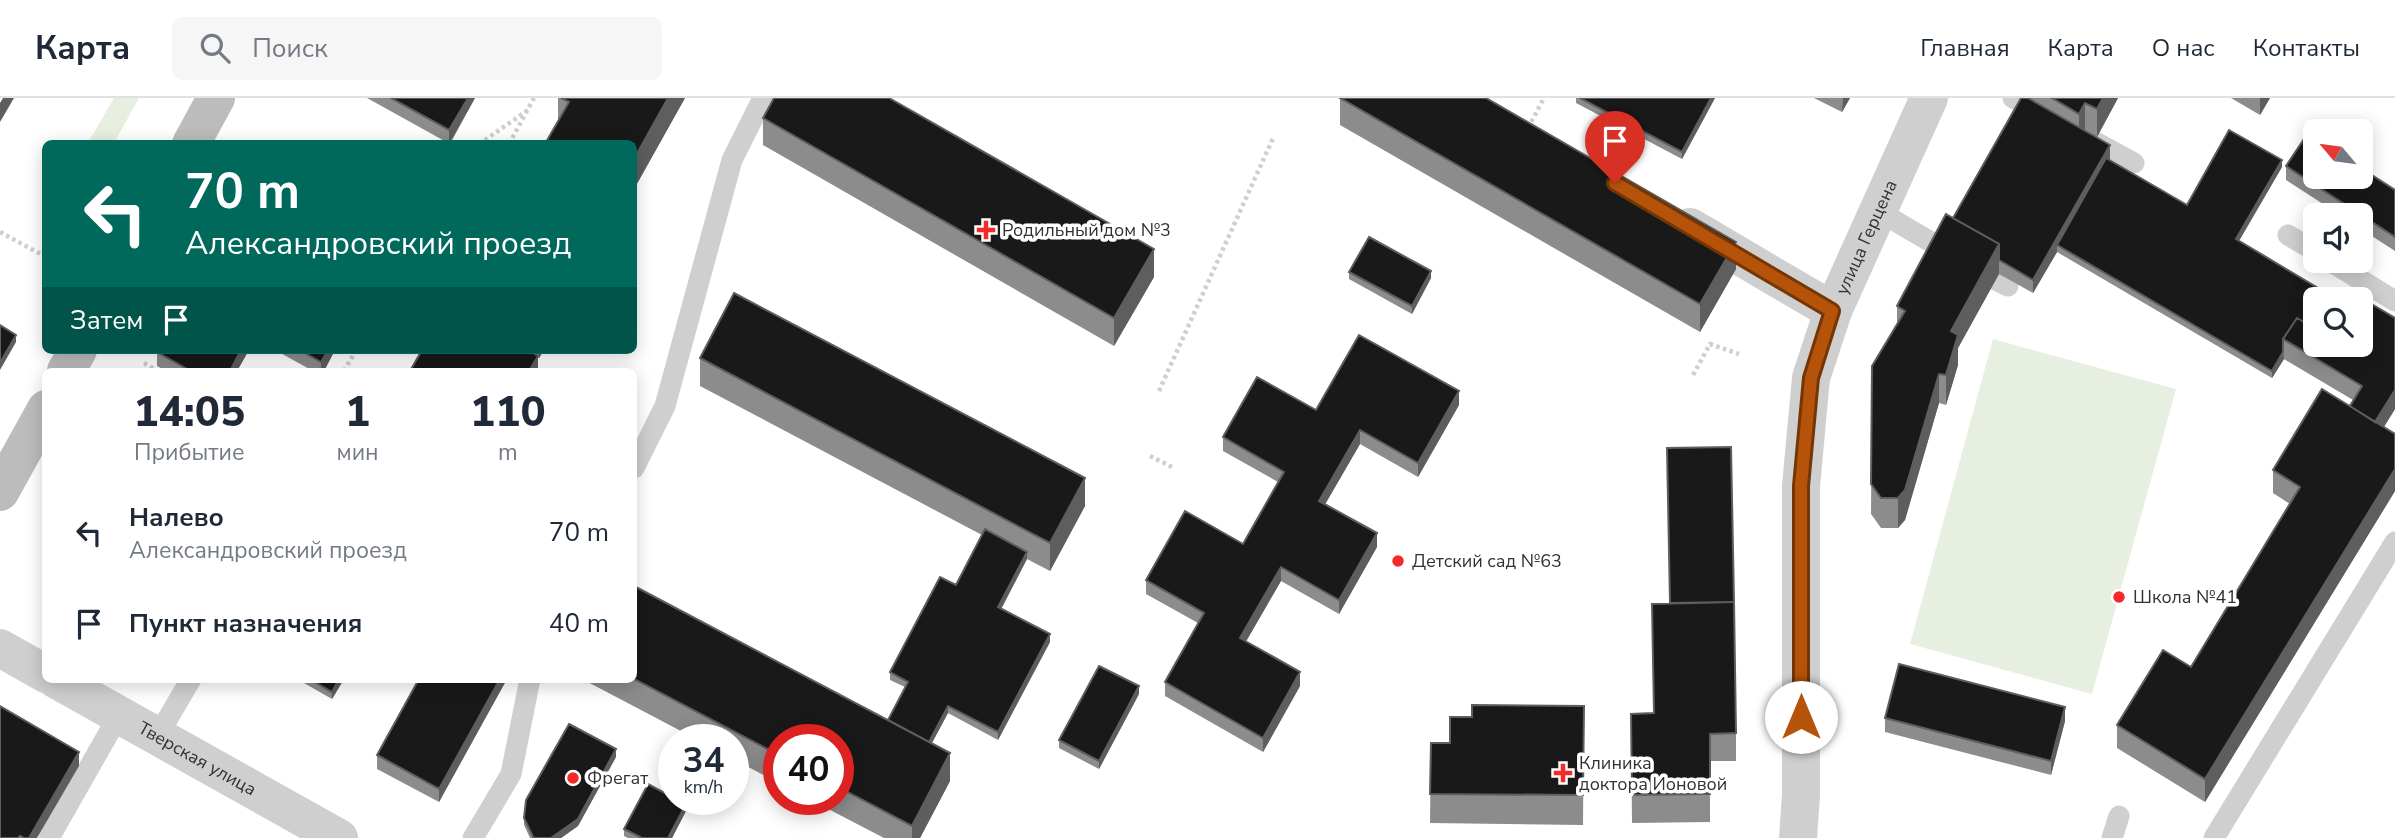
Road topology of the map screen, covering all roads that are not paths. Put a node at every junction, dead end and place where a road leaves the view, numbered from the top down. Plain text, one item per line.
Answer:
1 (216, 98) edge
2 (763, 98) edge
3 (1928, 98) edge
4 (2013, 98) edge
5 (193, 140) edge
6 (2133, 163) dead end
7 (1878, 211) junction
8 (1666, 213) edge
9 (2288, 234) dead end
10 (2303, 243) edge
11 (1943, 249) edge
12 (2350, 273) edge
13 (2395, 301) edge
14 (1832, 311) junction
15 (42, 416) edge
16 (637, 462) edge
17 (0, 492) edge
18 (2395, 542) edge
19 (0, 648) edge
20 (42, 672) edge
21 (62, 683) edge
22 (189, 683) edge
23 (529, 683) edge
24 (119, 715) junction
25 (158, 737) junction
26 (2119, 816) dead end
27 (297, 828) edge
28 (49, 838) edge
29 (339, 838) edge
30 (473, 838) edge
31 (1798, 838) edge
32 (2112, 838) edge
33 (2214, 838) edge

1 - 5 main road
2 - 16 lane
3 - 7 street, улица Герцена
4 - 6 lane
7 - 11 lane
7 - 14 street, улица Герцена
8 - 14 street
9 - 10 lane
12 - 13 lane
14 - 31 street, улица Герцена
15 - 17 main road
18 - 33 lane
19 - 20 street
21 - 24 street, Тверская улица
22 - 25 lane
23 - 30 lane
24 - 25 street, Тверская улица
24 - 28 lane
25 - 27 street, Тверская улица
26 - 32 lane
27 - 29 street, Тверская улица

